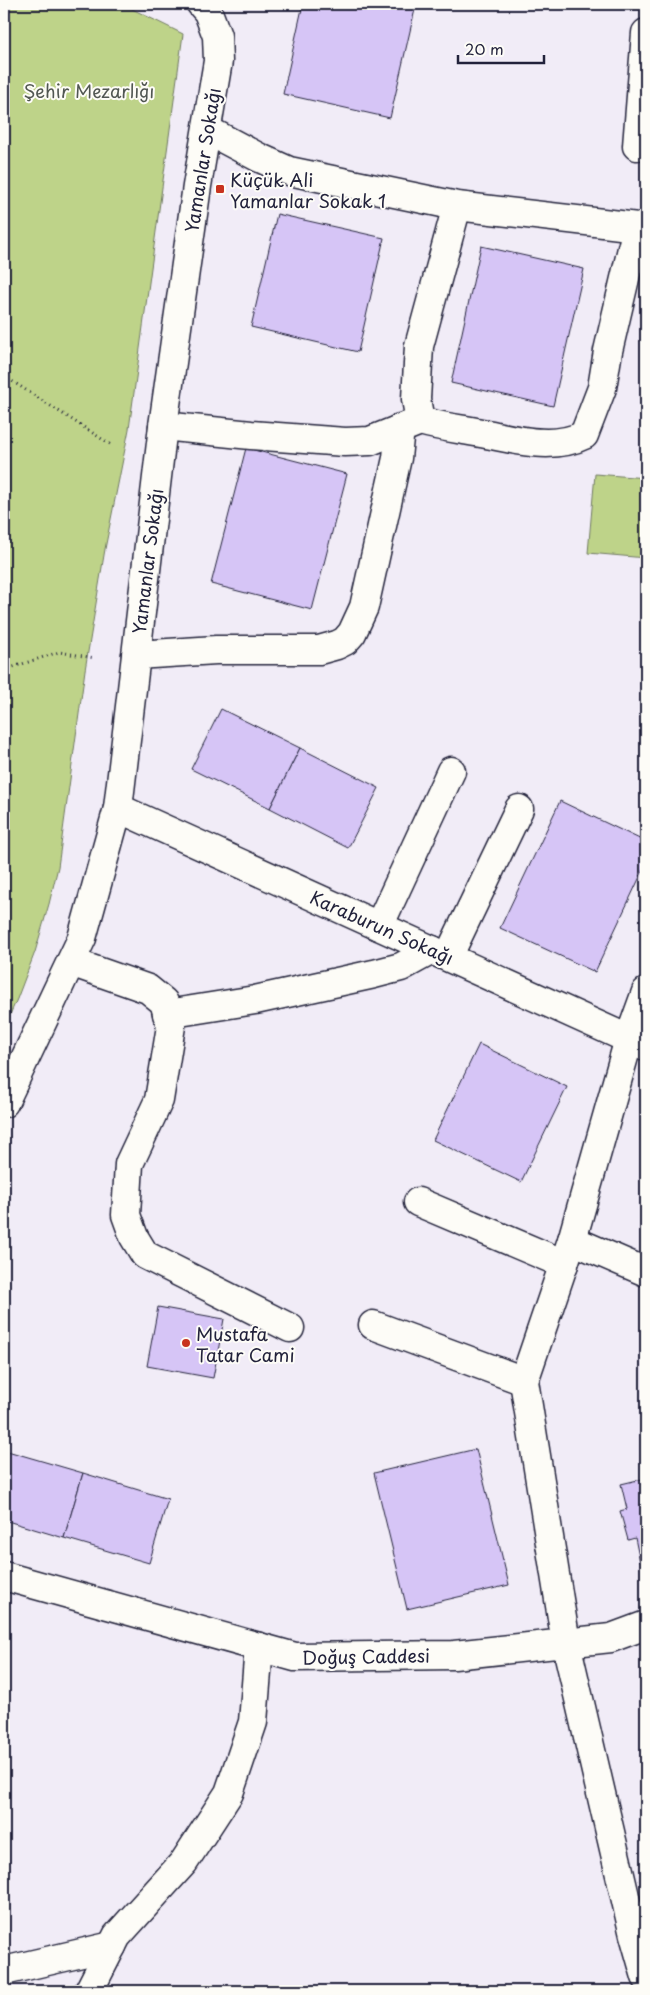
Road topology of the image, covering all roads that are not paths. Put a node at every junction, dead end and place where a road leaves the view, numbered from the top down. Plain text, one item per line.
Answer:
1 (208, 7) edge
2 (646, 33) edge
3 (207, 130) junction
4 (637, 146) dead end
5 (457, 206) junction
6 (642, 228) edge
7 (410, 424) junction
8 (163, 426) junction
9 (136, 655) junction
10 (451, 771) dead end
11 (118, 808) junction
12 (519, 809) dead end
13 (379, 926) junction
14 (440, 953) junction
15 (71, 962) junction
16 (646, 992) edge
17 (168, 1014) junction
18 (638, 1043) edge
19 (4, 1103) edge
20 (418, 1202) dead end
21 (568, 1252) junction
22 (646, 1272) edge
23 (373, 1325) dead end
24 (290, 1328) dead end
25 (524, 1381) junction
26 (4, 1576) edge
27 (646, 1625) edge
28 (566, 1643) junction
29 (259, 1646) junction
30 (112, 1946) junction
31 (4, 1971) edge
32 (646, 1977) edge
33 (90, 1991) edge

1 - 3 street, Yamanlar Sokağı
2 - 4 street
3 - 5 street
3 - 8 street, Yamanlar Sokağı
5 - 6 street
5 - 7 street
6 - 7 street
7 - 8 street
7 - 9 street
8 - 9 street, Yamanlar Sokağı
9 - 11 street, Yamanlar Sokağı
10 - 13 street
11 - 13 street, Karaburun Sokağı
11 - 15 street, Yamanlar Sokağı
12 - 14 street
13 - 14 street, Karaburun Sokağı
14 - 17 street
14 - 18 street, Karaburun Sokağı
15 - 17 street
15 - 19 street, Yamanlar Sokağı
16 - 18 street
17 - 24 street
18 - 21 street
20 - 21 street
21 - 22 street
21 - 25 street
23 - 25 street
25 - 28 street
26 - 29 street, Doğuş Caddesi
27 - 28 street, Doğuş Caddesi
28 - 29 street, Doğuş Caddesi
28 - 32 street
29 - 30 street
30 - 31 street
30 - 33 street

